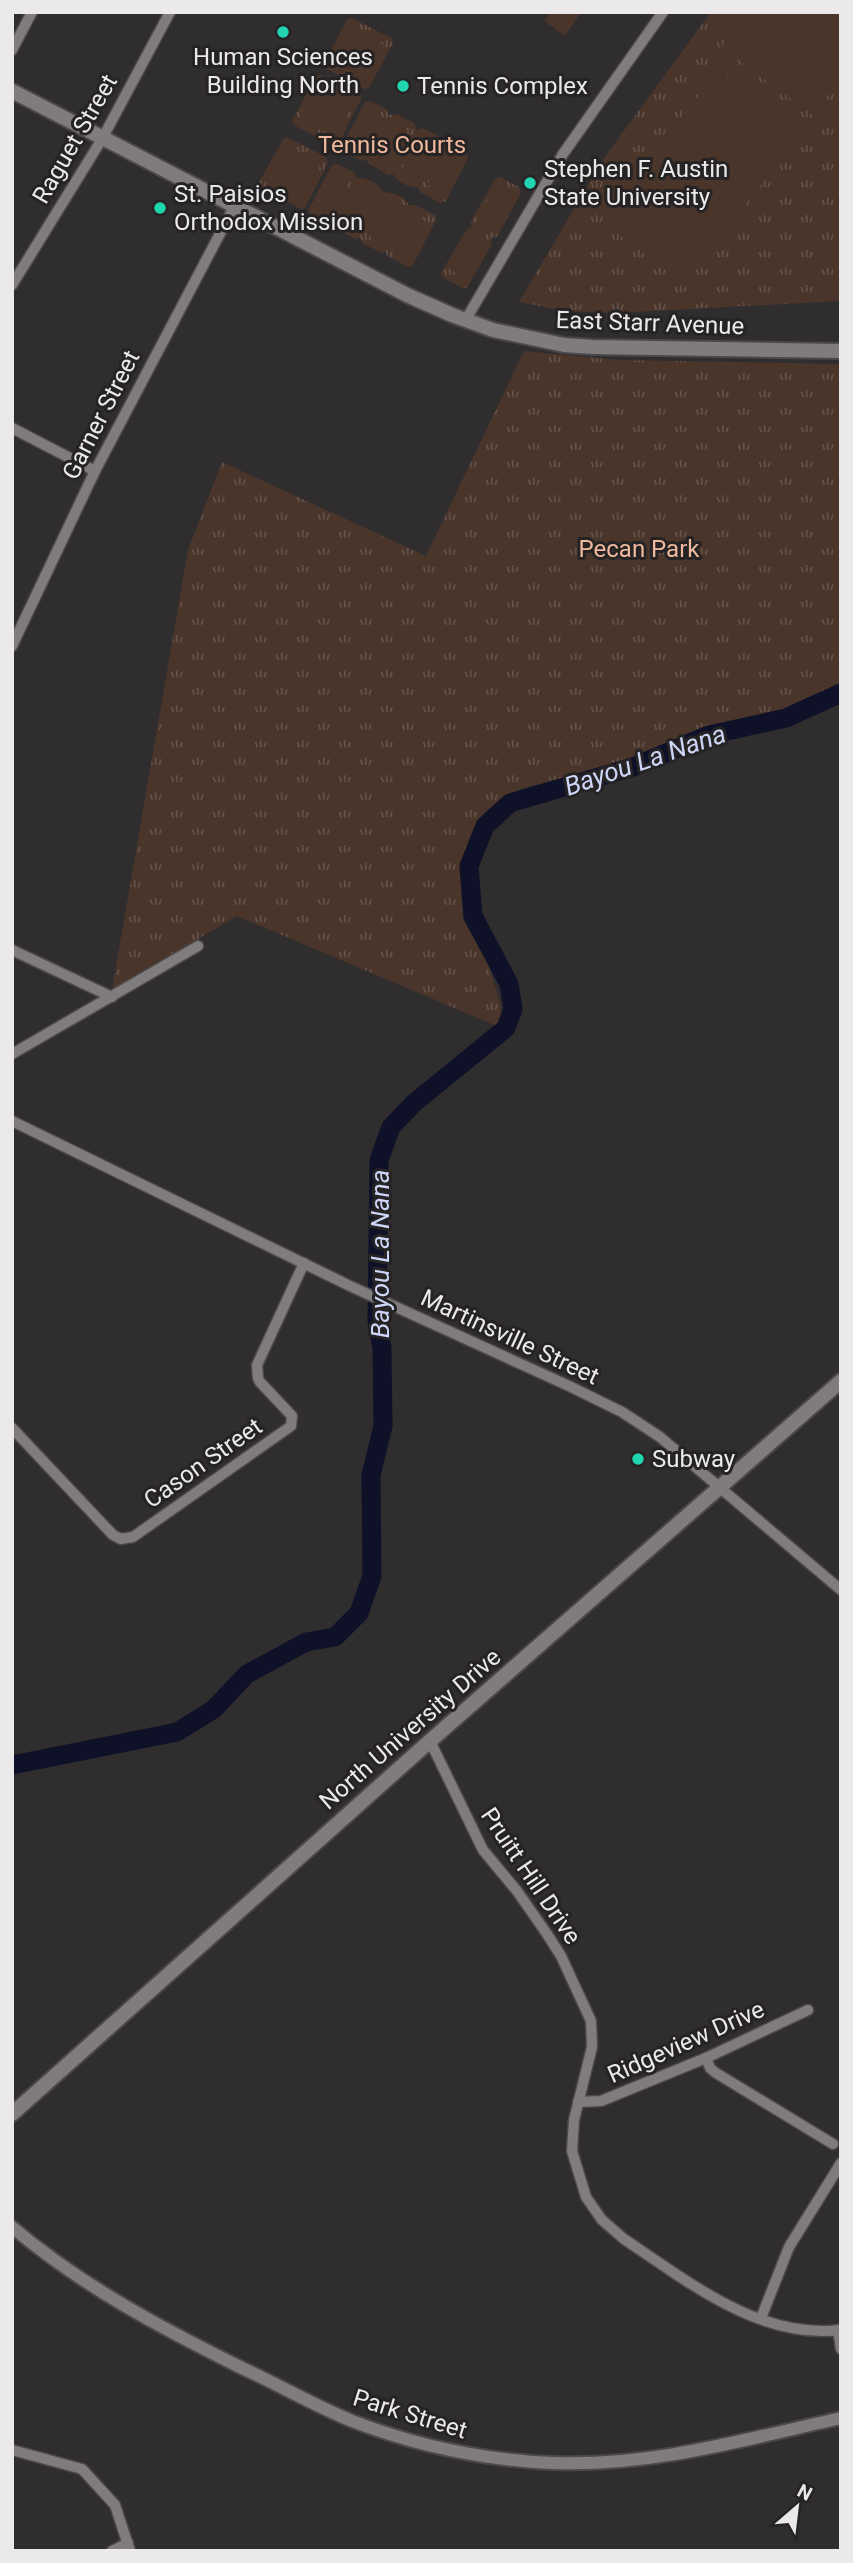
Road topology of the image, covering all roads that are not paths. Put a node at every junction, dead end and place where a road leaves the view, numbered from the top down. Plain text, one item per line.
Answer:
1 (32, 12) edge
2 (170, 12) edge
3 (663, 12) edge
4 (12, 50) edge
5 (12, 91) edge
6 (102, 139) junction
7 (234, 207) junction
8 (12, 285) edge
9 (465, 321) junction
10 (841, 351) edge
11 (12, 428) edge
12 (95, 471) junction
13 (12, 646) edge
14 (198, 946) dead end
15 (12, 950) edge
16 (112, 997) junction
17 (12, 1054) edge
18 (12, 1121) edge
19 (304, 1263) junction
20 (841, 1381) edge
21 (12, 1428) edge
22 (720, 1488) junction
23 (841, 1590) edge
24 (430, 1741) junction
25 (808, 2011) dead end
26 (706, 2058) junction
27 (578, 2102) junction
28 (12, 2113) edge
29 (833, 2144) dead end
30 (841, 2163) edge
31 (12, 2227) edge
32 (761, 2318) junction
33 (840, 2330) edge
34 (841, 2349) edge
35 (841, 2418) edge
36 (12, 2450) edge
37 (129, 2547) edge
38 (112, 2551) edge

1 - 4 street
2 - 6 street, Raguet Street
3 - 9 street
5 - 6 main road, East Starr Avenue
6 - 7 main road, East Starr Avenue
6 - 8 street, Raguet Street
7 - 9 main road, East Starr Avenue
7 - 12 street, Garner Street
9 - 10 main road, East Starr Avenue
11 - 12 street
12 - 13 street, Garner Street
14 - 16 street
15 - 16 street
16 - 17 street
18 - 19 street, Martinsville Street
19 - 21 street, Cason Street
19 - 22 street, Martinsville Street
20 - 22 main road, North University Drive
22 - 23 street, Martinsville Street
22 - 24 main road, North University Drive
24 - 27 street, Pruitt Hill Drive
24 - 28 main road, North University Drive
25 - 26 street, Ridgeview Drive
26 - 27 street, Ridgeview Drive
26 - 29 street
27 - 32 street, Pruitt Hill Drive
30 - 32 street
31 - 35 street, Park Street
32 - 33 street, Pruitt Hill Drive
33 - 34 street, Pruitt Hill Drive
36 - 37 street
37 - 38 street

